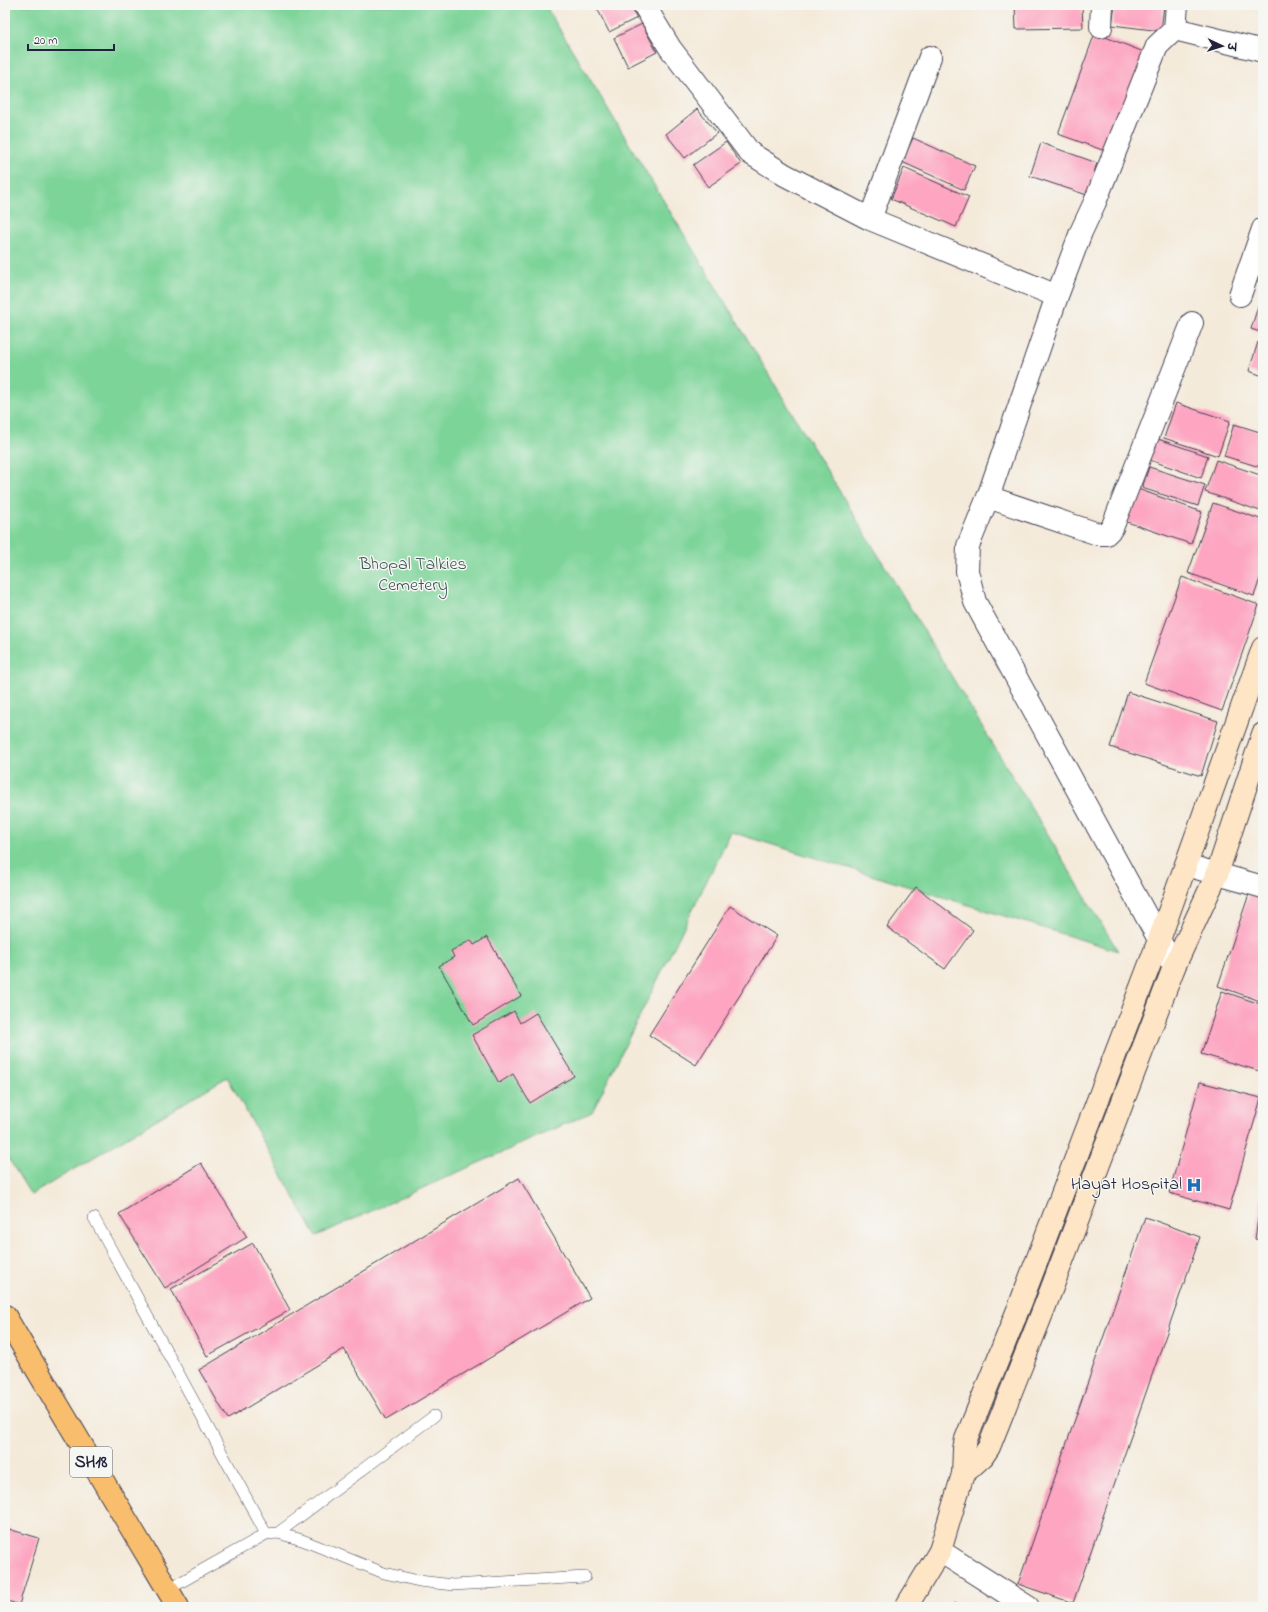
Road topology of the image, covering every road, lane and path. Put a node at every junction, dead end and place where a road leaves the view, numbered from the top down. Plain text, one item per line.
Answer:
1 (644, 5) edge
2 (1102, 5) edge
3 (1177, 5) edge
4 (1101, 27) dead end
5 (1175, 29) junction
6 (1263, 51) edge
7 (930, 57) dead end
8 (870, 219) junction
9 (1263, 229) edge
10 (1240, 295) dead end
11 (1057, 296) junction
12 (1192, 323) dead end
13 (988, 497) junction
14 (1263, 648) edge
15 (1263, 734) edge
16 (1186, 865) junction
17 (1217, 874) junction
18 (1263, 887) edge
19 (1158, 940) junction
20 (1174, 967) junction
21 (1119, 1043) junction
22 (1141, 1054) junction
23 (94, 1218) dead end
24 (1022, 1297) junction
25 (1044, 1306) junction
26 (5, 1316) edge
27 (434, 1416) dead end
28 (964, 1474) junction
29 (278, 1533) junction
30 (266, 1534) junction
31 (940, 1551) junction
32 (585, 1577) dead end
33 (172, 1598) edge
34 (906, 1607) edge
35 (1028, 1607) edge

1 - 8 street
2 - 4 street
3 - 5 street
5 - 6 street
5 - 11 street
7 - 8 street
8 - 11 street
9 - 10 street
11 - 13 street
12 - 13 street
13 - 19 street
14 - 16 main road
15 - 17 main road
16 - 17 street
16 - 19 main road
17 - 18 street
17 - 20 main road
19 - 20 street
19 - 21 main road
20 - 22 main road
21 - 22 main road
21 - 24 main road
22 - 25 main road
23 - 30 lane
24 - 25 main road
24 - 28 main road
25 - 28 main road
26 - 33 main road, SH18
27 - 29 lane
28 - 31 main road
29 - 30 lane
29 - 32 lane
30 - 33 lane
31 - 34 main road
31 - 35 street

